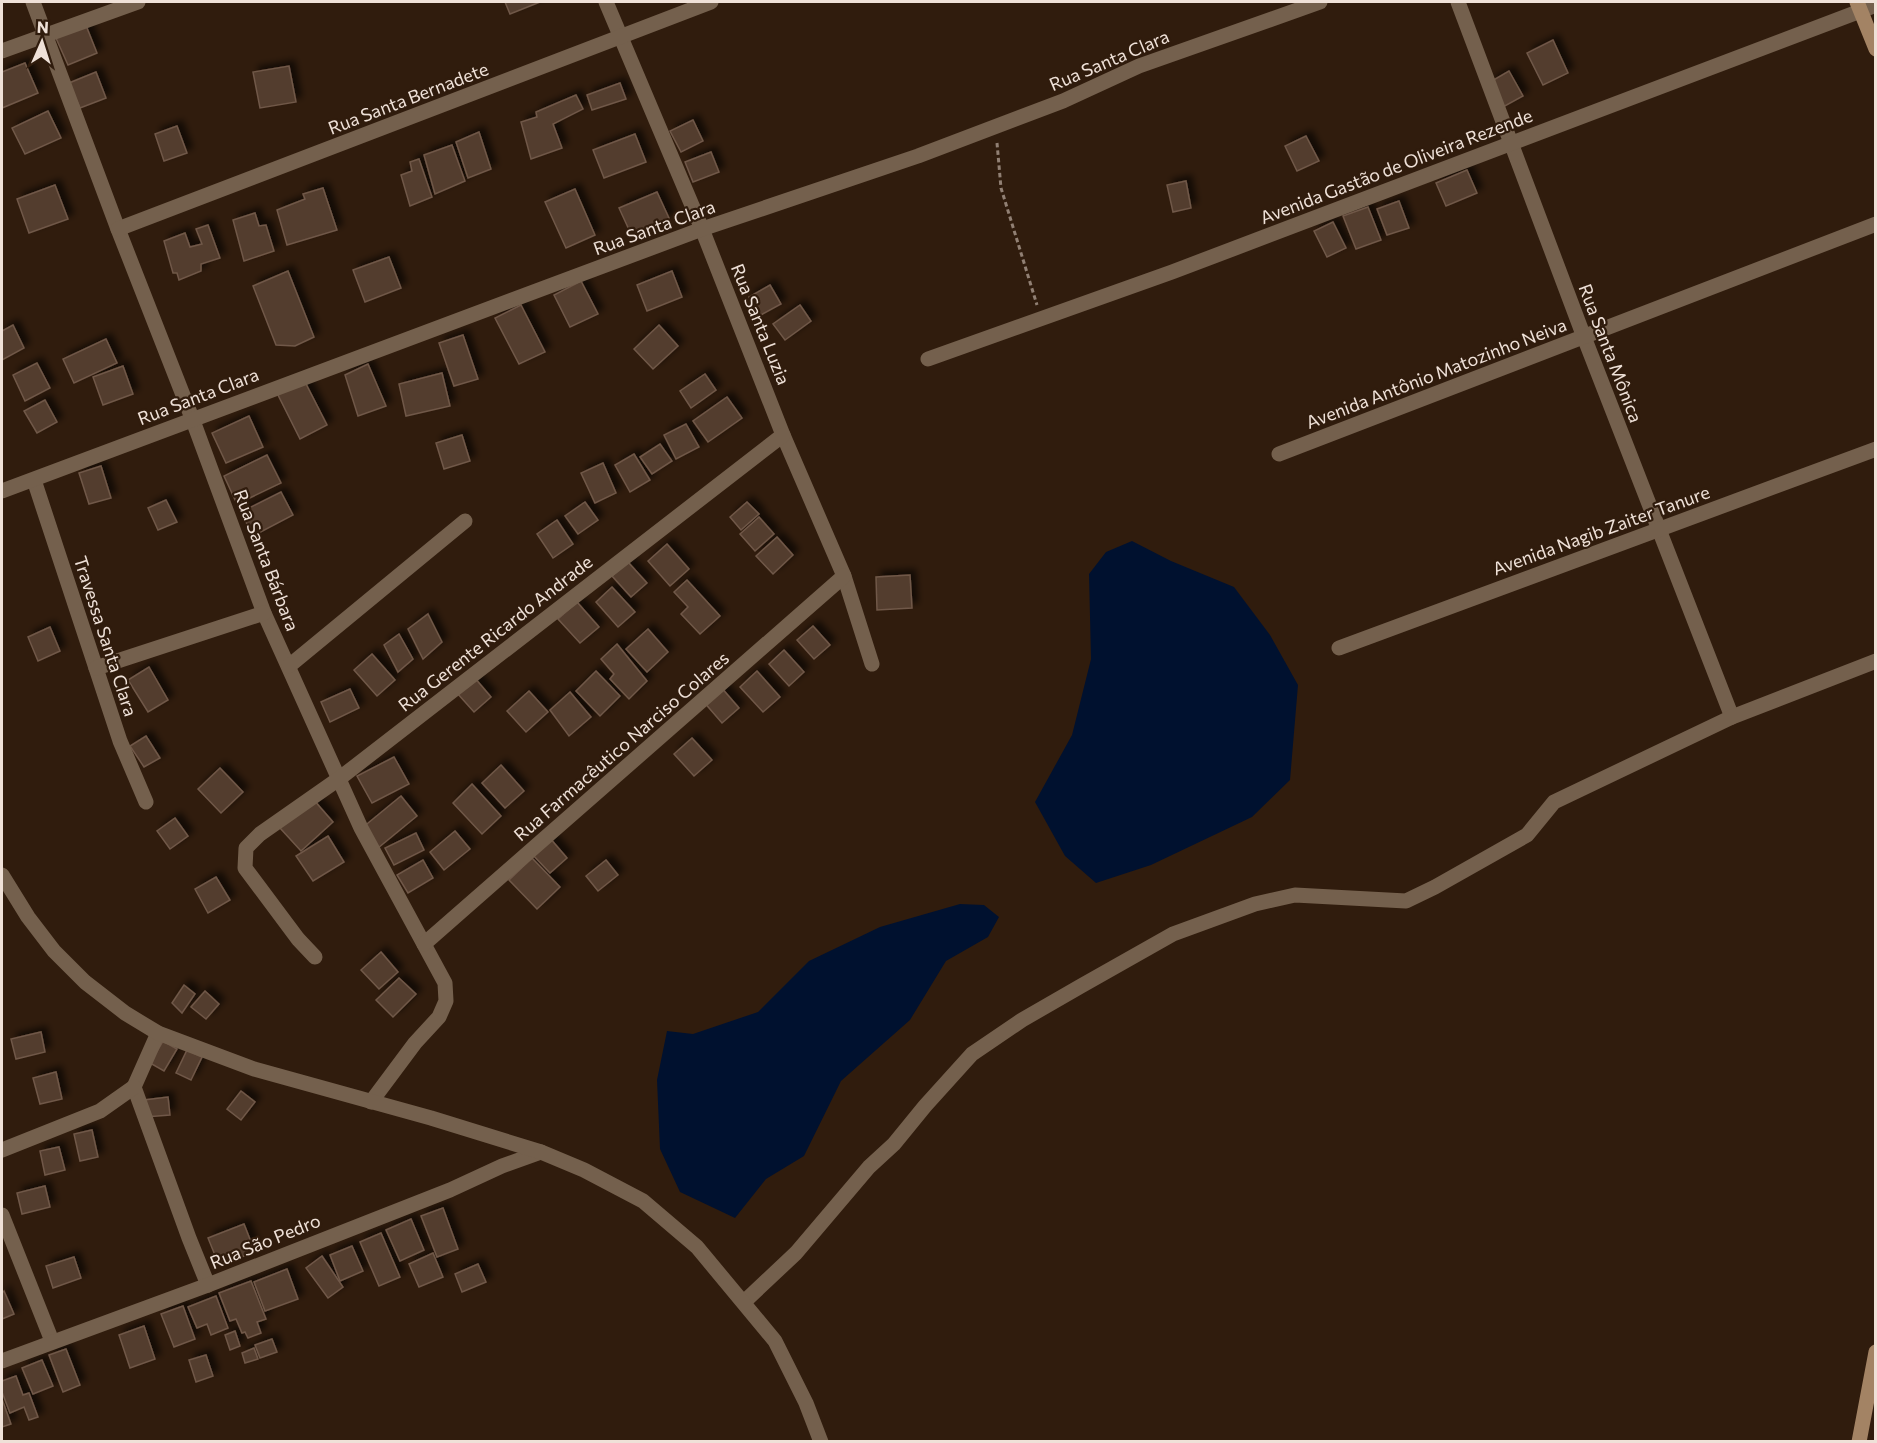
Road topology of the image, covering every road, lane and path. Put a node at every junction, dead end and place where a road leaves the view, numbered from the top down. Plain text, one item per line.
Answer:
1 (33, 2) edge
2 (138, 2) edge
3 (606, 2) edge
4 (711, 2) edge
5 (1320, 2) edge
6 (1458, 2) edge
7 (1865, 6) edge
8 (45, 35) junction
9 (621, 37) junction
10 (1875, 49) edge
11 (2, 51) edge
12 (995, 126) junction
13 (1512, 143) junction
14 (1875, 224) edge
15 (118, 229) junction
16 (702, 229) junction
17 (1042, 319) junction
18 (1584, 337) junction
19 (928, 359) dead end
20 (192, 418) junction
21 (783, 435) junction
22 (1875, 449) edge
23 (1279, 454) dead end
24 (34, 480) junction
25 (2, 491) edge
26 (465, 521) dead end
27 (1659, 529) junction
28 (844, 576) junction
29 (264, 613) junction
30 (1339, 648) dead end
31 (1875, 661) edge
32 (872, 664) dead end
33 (289, 666) junction
34 (96, 668) junction
35 (1732, 717) junction
36 (340, 778) junction
37 (146, 802) dead end
38 (2, 875) edge
39 (424, 944) junction
40 (315, 957) dead end
41 (159, 1033) junction
42 (134, 1087) junction
43 (371, 1102) junction
44 (2, 1150) edge
45 (541, 1152) junction
46 (2, 1215) edge
47 (208, 1284) junction
48 (744, 1302) junction
49 (52, 1341) junction
50 (1875, 1352) edge
51 (2, 1360) edge
52 (821, 1442) edge
53 (1859, 1442) edge

1 - 8 street, Rua Santa Bárbara
2 - 8 street
3 - 9 street, Rua Santa Luzia
4 - 9 street, Rua Santa Bernadete
5 - 12 street, Rua Santa Clara
6 - 13 street, Rua Santa Mônica
7 - 10 main road
7 - 13 street, Avenida Gastão de Oliveira Rezende
8 - 11 street
8 - 15 street, Rua Santa Bárbara
9 - 15 street, Rua Santa Bernadete
9 - 16 street, Rua Santa Luzia
12 - 16 street, Rua Santa Clara
12 - 17 path
13 - 17 street, Avenida Gastão de Oliveira Rezende
13 - 18 street, Rua Santa Mônica
14 - 18 street, Avenida Antônio Matozinho Neiva
15 - 20 street, Rua Santa Bárbara
16 - 20 street, Rua Santa Clara
16 - 21 street, Rua Santa Luzia
17 - 19 street, Avenida Gastão de Oliveira Rezende
18 - 23 street, Avenida Antônio Matozinho Neiva
18 - 27 street, Rua Santa Mônica
20 - 24 street, Rua Santa Clara
20 - 29 street, Rua Santa Bárbara
21 - 28 street, Rua Santa Luzia
21 - 36 street, Rua Gerente Ricardo Andrade
22 - 27 street, Avenida Nagib Zaiter Tanure
24 - 25 street, Rua Santa Clara
24 - 34 street, Travessa Santa Clara
26 - 33 street
27 - 30 street, Avenida Nagib Zaiter Tanure
27 - 35 street, Rua Santa Mônica
28 - 32 street, Rua Santa Luzia
28 - 39 street, Rua Farmacêutico Narciso Colares
29 - 33 street, Rua Santa Bárbara
29 - 34 street
31 - 35 street
33 - 36 street, Rua Santa Bárbara
34 - 37 street, Travessa Santa Clara
35 - 48 street
36 - 39 street, Rua Santa Bárbara
36 - 40 street, Rua Gerente Ricardo Andrade
38 - 41 street
39 - 43 street, Rua Santa Bárbara
41 - 42 street
41 - 43 street
42 - 44 street
42 - 47 street
43 - 45 street
45 - 47 street, Rua São Pedro
45 - 48 street
46 - 49 street
47 - 49 street, Rua São Pedro
48 - 52 street
49 - 51 street, Rua São Pedro
50 - 53 main road

